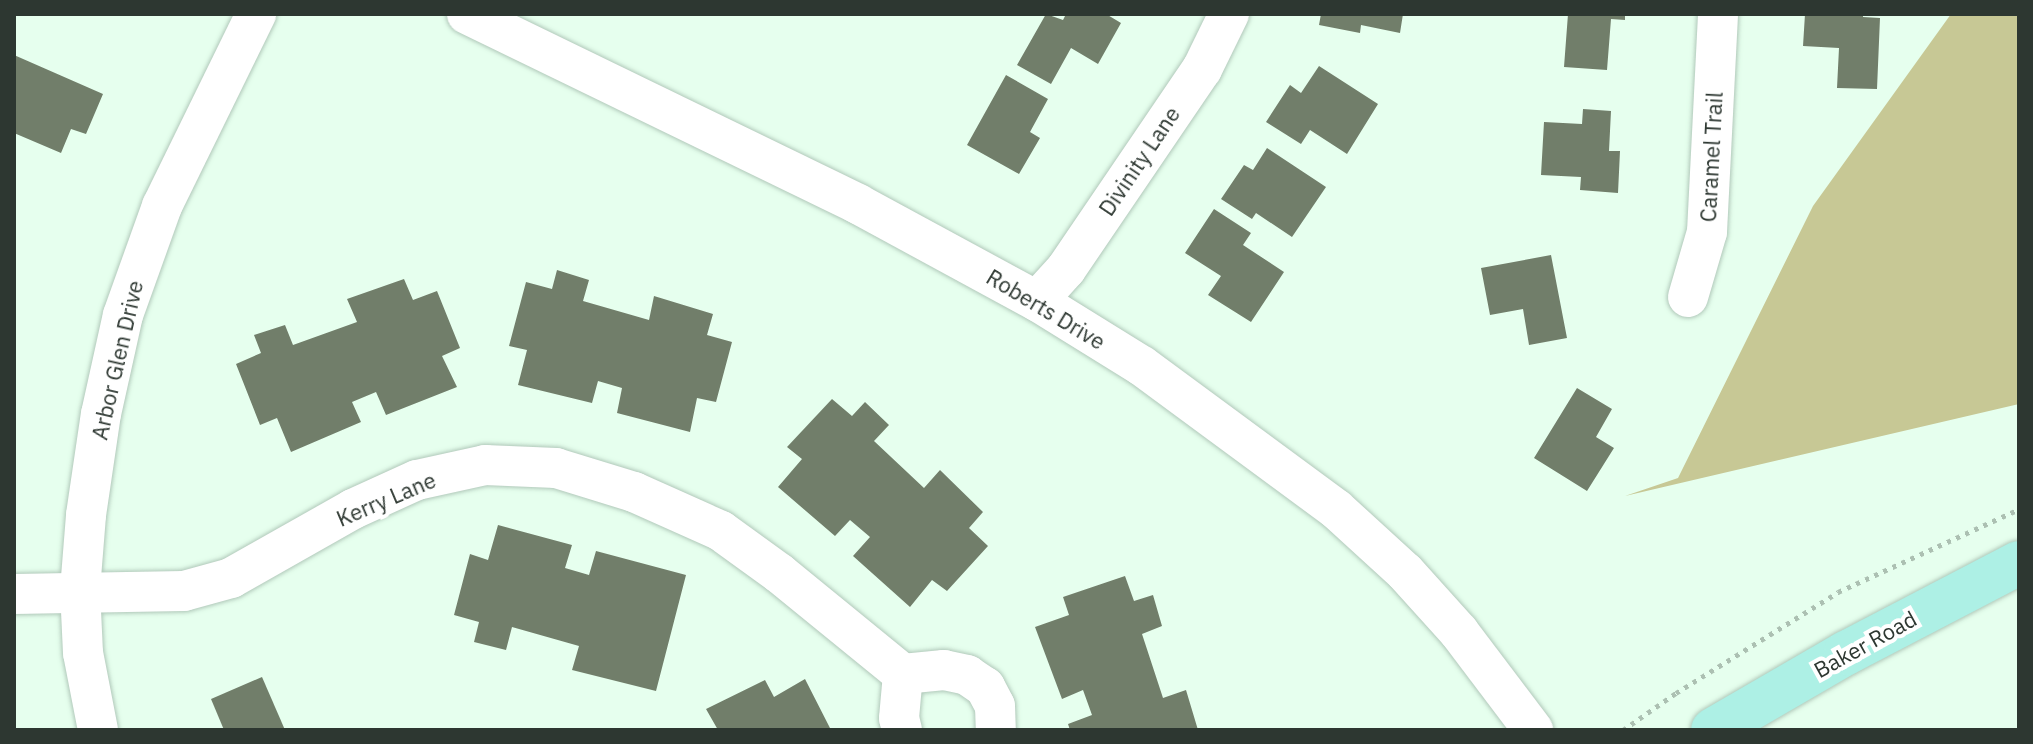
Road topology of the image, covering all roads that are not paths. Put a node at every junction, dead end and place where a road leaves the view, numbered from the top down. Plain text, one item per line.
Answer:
1 (256, 14) edge
2 (467, 14) edge
3 (1229, 14) edge
4 (1718, 14) edge
5 (1688, 297) dead end
6 (1037, 301) junction
7 (2019, 563) edge
8 (80, 590) junction
9 (14, 594) edge
10 (903, 674) junction
11 (98, 730) edge
12 (902, 730) edge
13 (996, 730) edge
14 (1533, 730) edge
15 (1713, 730) edge

1 - 8 street, Arbor Glen Drive
2 - 6 street, Roberts Drive
3 - 6 street, Divinity Lane
4 - 5 street, Caramel Trail
6 - 14 street, Roberts Drive
7 - 15 main road, Baker Road
8 - 9 street, Kerry Lane
8 - 10 street, Kerry Lane
8 - 11 street, Arbor Glen Drive
10 - 12 street
10 - 13 street

